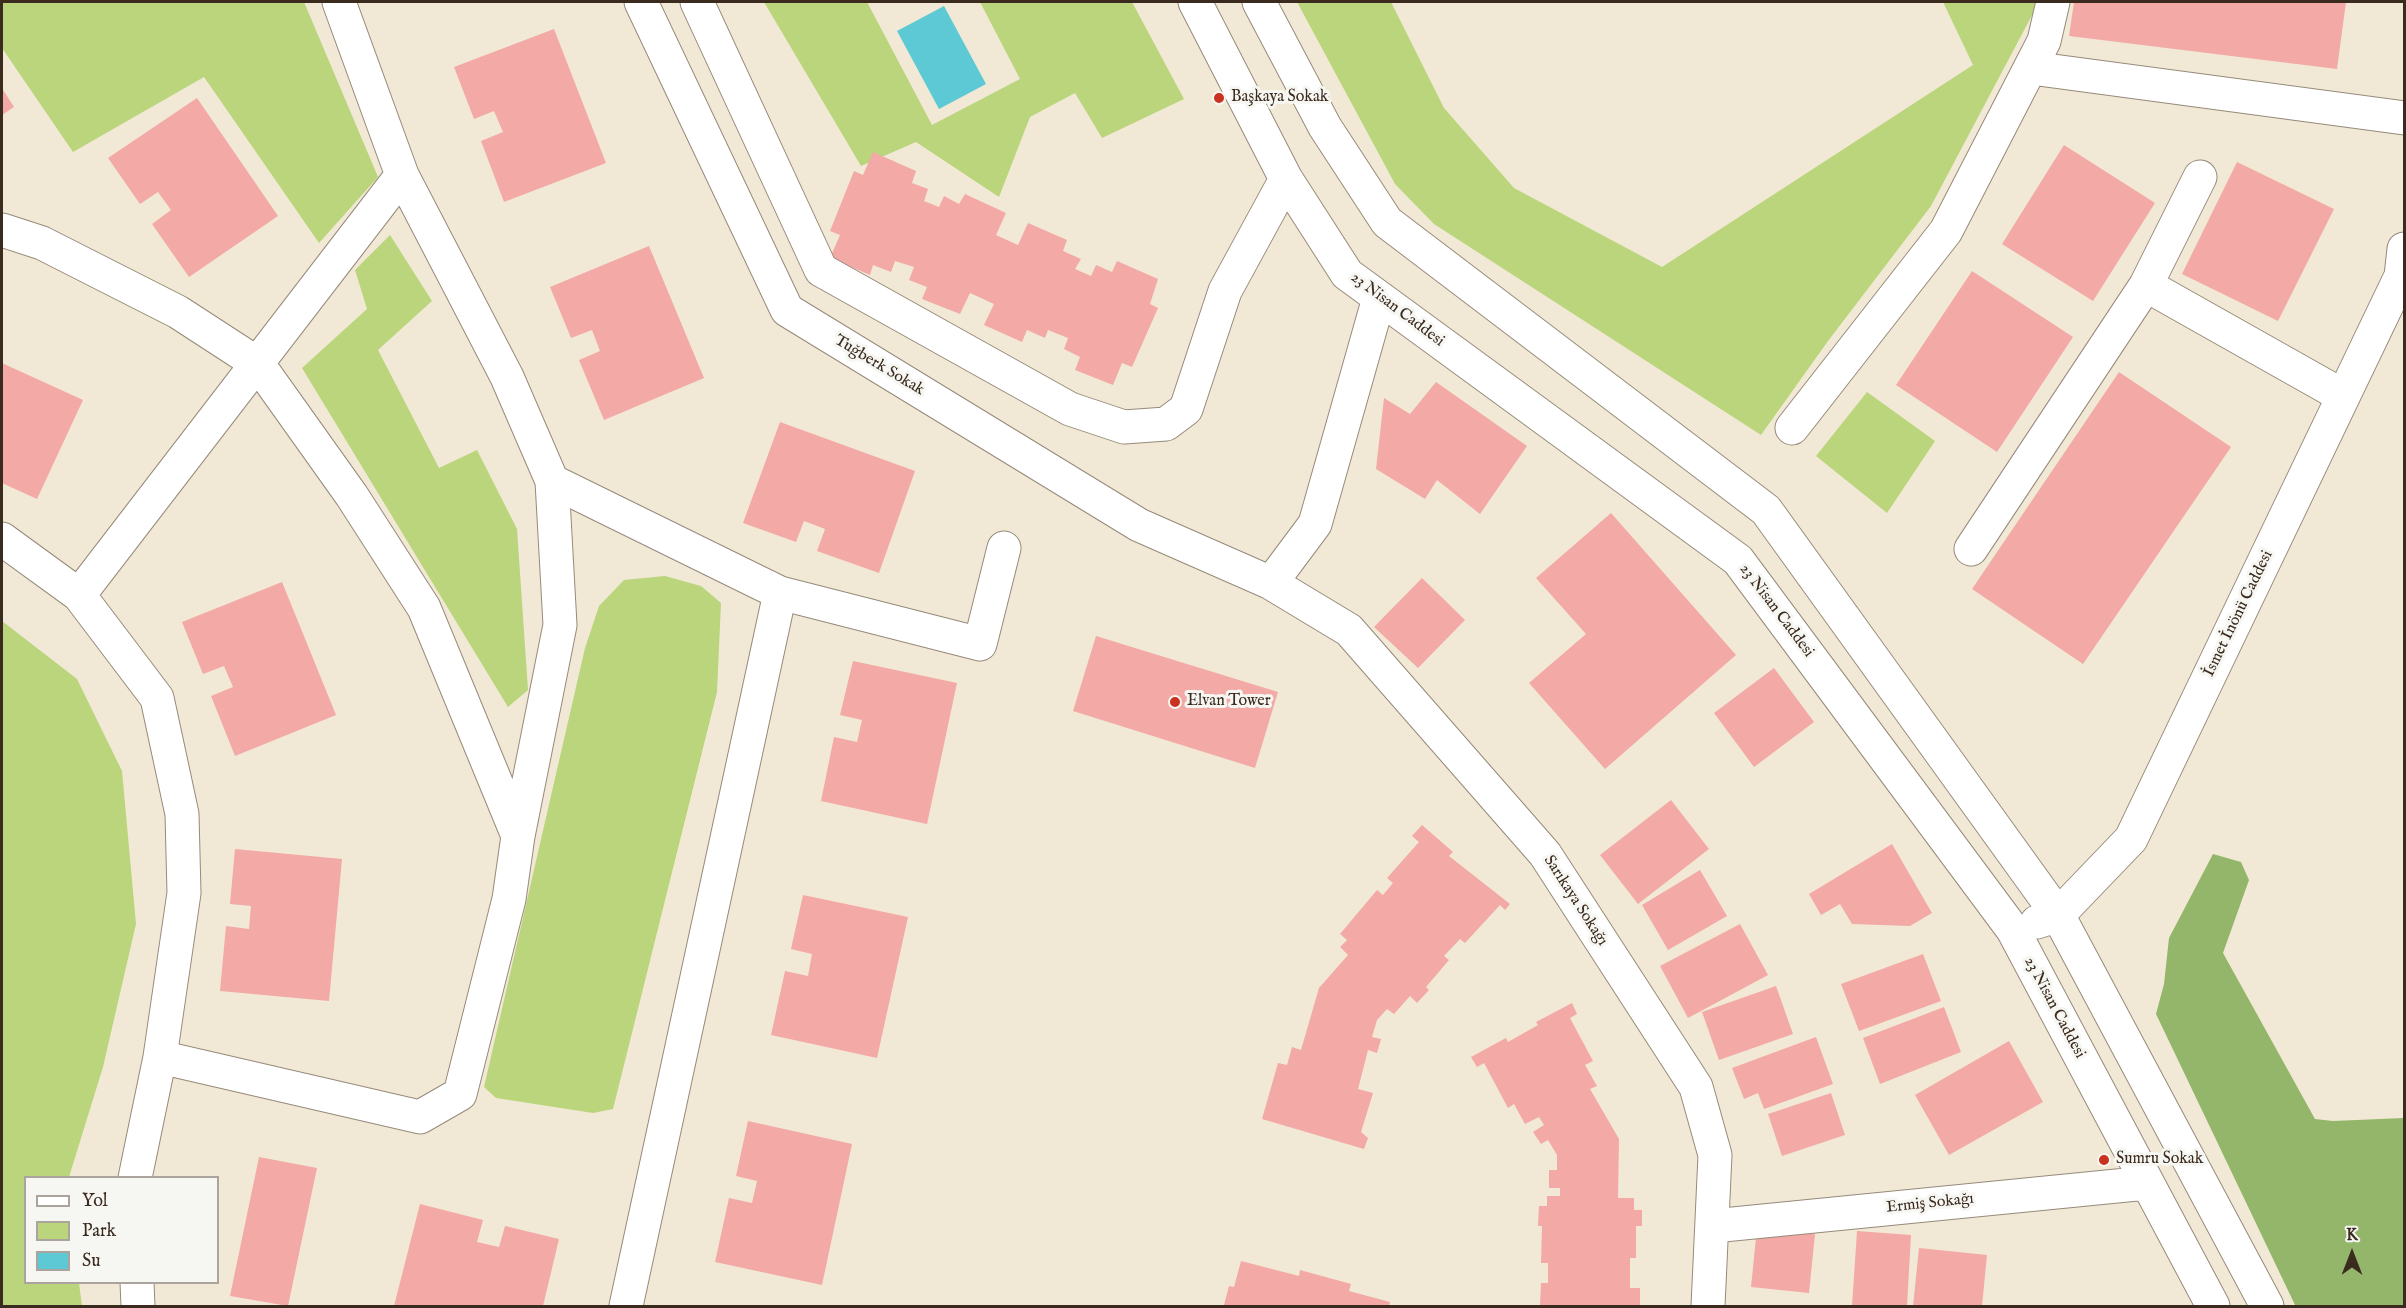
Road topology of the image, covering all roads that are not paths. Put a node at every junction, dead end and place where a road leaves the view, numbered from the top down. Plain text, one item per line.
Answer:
1 (339, 2) edge
2 (641, 2) edge
3 (697, 2) edge
4 (1195, 2) edge
5 (1259, 2) edge
6 (2053, 2) edge
7 (2031, 68) junction
8 (2404, 118) edge
9 (402, 175) junction
10 (2200, 177) dead end
11 (1286, 179) junction
12 (2, 230) edge
13 (2404, 249) edge
14 (2146, 285) junction
15 (1379, 298) junction
16 (258, 364) junction
17 (2343, 396) junction
18 (1792, 428) dead end
19 (552, 481) junction
20 (2, 539) edge
21 (1004, 548) dead end
22 (1971, 549) dead end
23 (1271, 583) junction
24 (780, 593) junction
25 (79, 595) junction
26 (518, 836) junction
27 (2058, 915) junction
28 (2013, 930) junction
29 (160, 1056) junction
30 (135, 1176) edge
31 (2147, 1183) junction
32 (1713, 1226) junction
33 (137, 1284) edge
34 (138, 1306) edge
35 (626, 1306) edge
36 (1708, 1306) edge
37 (2213, 1306) edge
38 (2267, 1306) edge

1 - 9 street
2 - 23 street, Tuğberk Sokak
3 - 11 street
4 - 11 street, 23 Nisan Caddesi
5 - 27 street
6 - 7 street
7 - 8 street
7 - 18 street
9 - 16 street
9 - 19 street
10 - 14 street
11 - 15 street, 23 Nisan Caddesi
12 - 16 street
13 - 17 street, İsmet İnönü Caddesi
14 - 17 street
14 - 22 street
15 - 23 street
15 - 28 street, 23 Nisan Caddesi
16 - 25 street
16 - 26 street
17 - 27 street, İsmet İnönü Caddesi
19 - 24 street
19 - 26 street
20 - 25 street
21 - 24 street
23 - 32 street, Sarıkaya Sokağı
24 - 35 street
25 - 29 street
26 - 29 street
27 - 28 street, İsmet İnönü Caddesi
27 - 38 street
28 - 31 street, 23 Nisan Caddesi
29 - 30 street
31 - 32 street, Ermiş Sokağı
31 - 37 street, 23 Nisan Caddesi
32 - 36 street, Sarıkaya Sokağı
33 - 34 street

